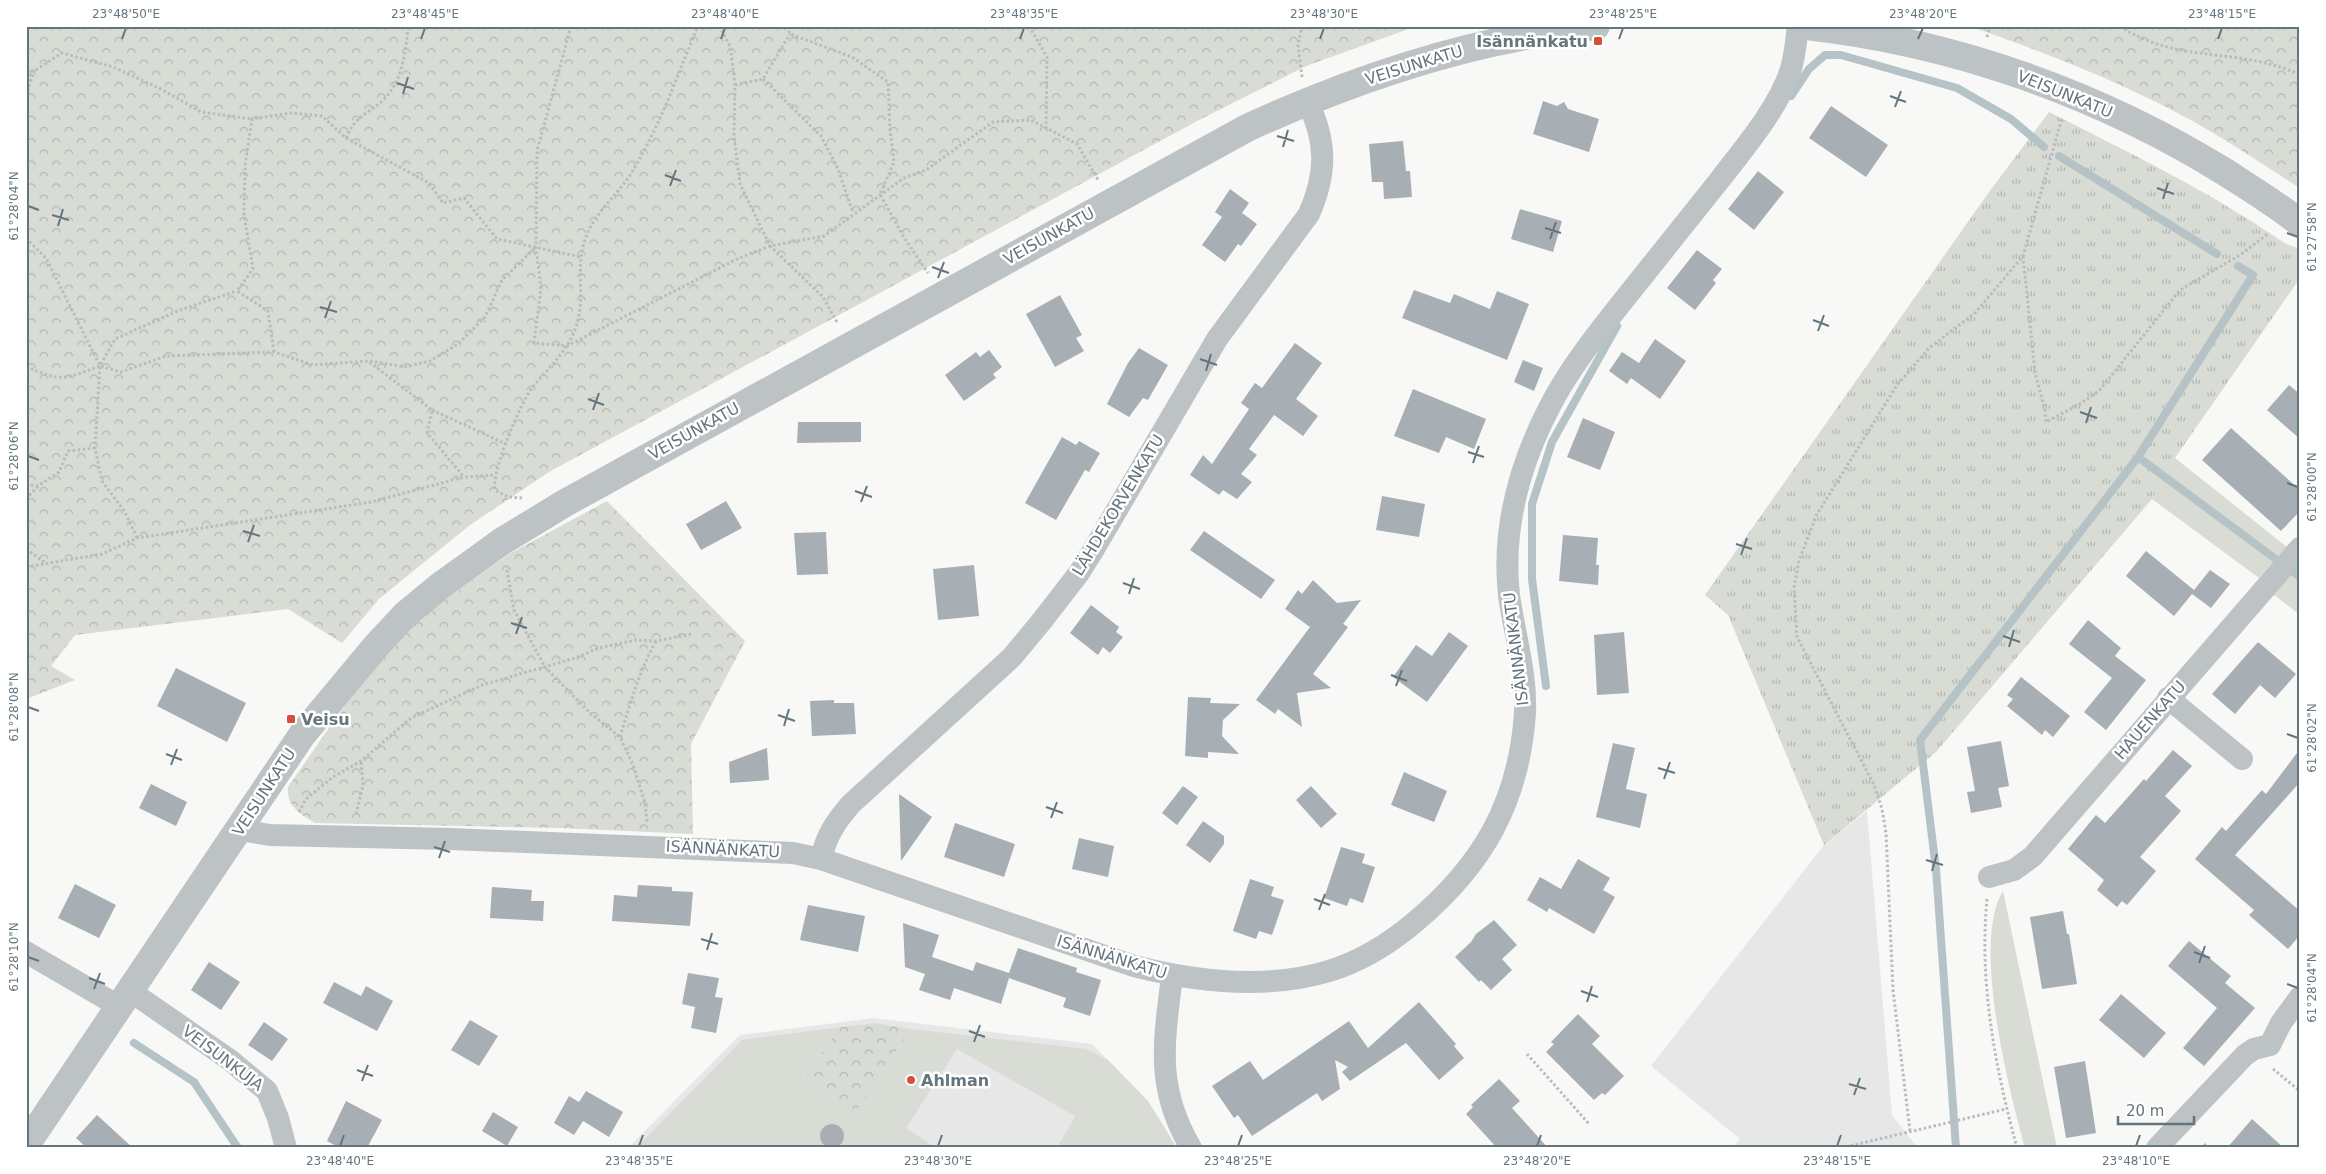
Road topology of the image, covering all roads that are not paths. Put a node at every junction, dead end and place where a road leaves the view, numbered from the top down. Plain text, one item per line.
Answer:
1 (1596, 26) edge
2 (1798, 26) edge
3 (1806, 26) edge
4 (1305, 92) junction
5 (2296, 220) edge
6 (2300, 548) edge
7 (2168, 698) junction
8 (2242, 759) dead end
9 (240, 830) junction
10 (821, 859) junction
11 (1989, 877) road end
12 (26, 952) edge
13 (1172, 976) junction
14 (2300, 997) edge
15 (125, 999) junction
16 (26, 1146) edge
17 (286, 1148) edge
18 (1191, 1148) edge
19 (2157, 1148) edge

1 - 4 street, VEISUNKATU
2 - 13 street, ISÄNNÄNKATU
3 - 5 street, VEISUNKATU
4 - 9 street, VEISUNKATU
4 - 10 street, LÄHDEKORVENKATU
6 - 7 street, HAUENKATU
7 - 8 street
7 - 11 street, HAUENKATU
9 - 10 street, ISÄNNÄNKATU
9 - 15 street, VEISUNKATU
10 - 13 street, ISÄNNÄNKATU
12 - 15 street, VEISUNKUJA
13 - 18 street
14 - 19 street
15 - 16 street, VEISUNKATU
15 - 17 street, VEISUNKUJA

